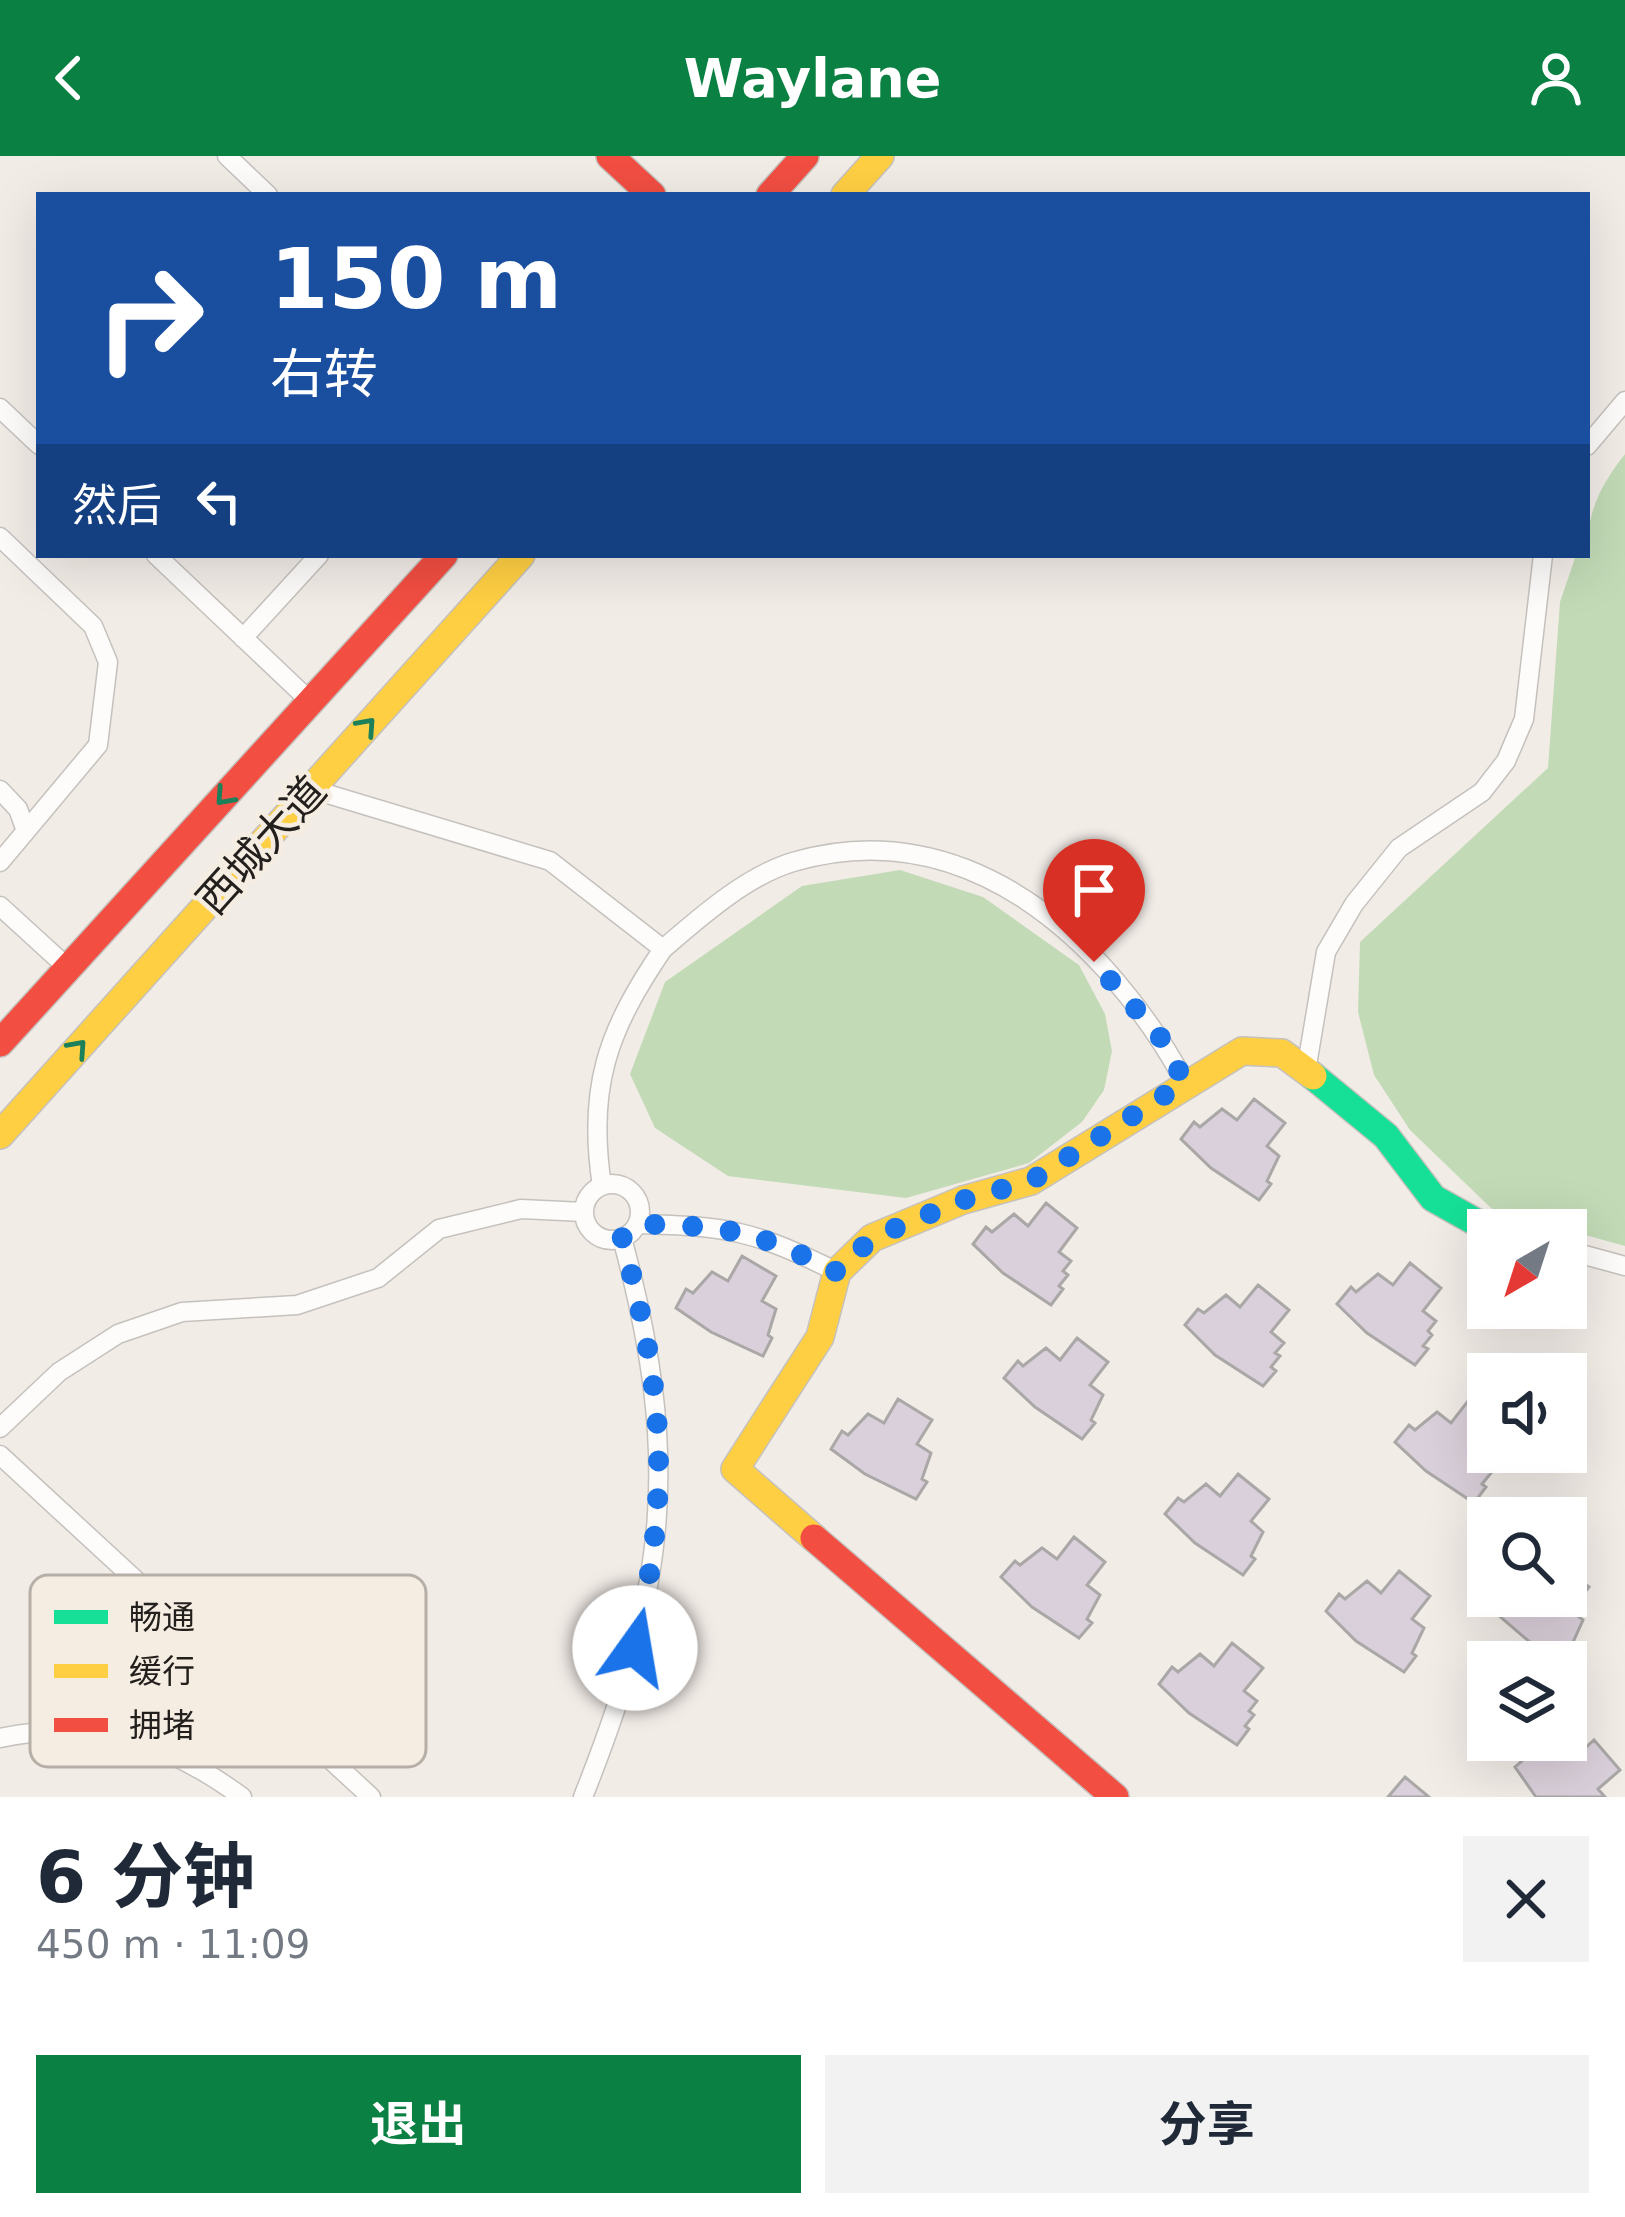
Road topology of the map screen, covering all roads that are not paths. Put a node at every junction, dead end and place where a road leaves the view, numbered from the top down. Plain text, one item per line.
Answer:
1 (227, 156) edge
2 (610, 156) edge
3 (805, 156) edge
4 (880, 156) edge
5 (265, 192) edge
6 (649, 192) edge
7 (773, 192) edge
8 (848, 192) edge
9 (1625, 401) edge
10 (0, 408) edge
11 (36, 442) edge
12 (1590, 442) edge
13 (0, 537) edge
14 (159, 558) edge
15 (316, 558) edge
16 (441, 558) edge
17 (518, 558) edge
18 (1543, 558) edge
19 (243, 638) junction
20 (310, 702) junction
21 (310, 789) junction
22 (0, 790) edge
23 (26, 831) junction
24 (0, 862) edge
25 (0, 906) edge
26 (663, 949) junction
27 (69, 969) junction
28 (0, 1043) edge
29 (1306, 1071) junction
30 (1185, 1082) junction
31 (0, 1135) edge
32 (602, 1186) junction
33 (584, 1212) junction
34 (1467, 1217) edge
35 (638, 1224) junction
36 (622, 1238) junction
37 (1587, 1256) edge
38 (1625, 1266) edge
39 (837, 1272) junction
40 (0, 1428) edge
41 (0, 1455) edge
42 (130, 1575) edge
43 (30, 1732) edge
44 (0, 1738) edge
45 (197, 1767) edge
46 (338, 1767) edge
47 (242, 1797) edge
48 (371, 1797) edge
49 (583, 1797) edge
50 (1114, 1797) edge

1 - 5 street
2 - 6 main road
3 - 7 main road
4 - 8 main road
9 - 12 street
10 - 11 street
13 - 23 street
14 - 19 street
15 - 19 street
16 - 20 main road, 西城大道
21 -> 17 main road, 西城大道
18 - 29 street
19 - 20 street
20 -> 27 main road, 西城大道
21 - 26 street
31 -> 21 main road, 西城大道
22 - 23 street
23 - 24 street
25 - 27 street
26 - 30 street
26 - 32 street
27 - 28 main road, 西城大道
29 - 30 main road
29 - 34 main road
30 - 39 main road
32 - 33 street
32 - 35 street
33 - 36 street
33 - 40 street
35 - 36 street
35 - 39 street
36 - 49 street
37 - 38 street
39 - 50 main road
41 - 42 street
43 - 44 street
45 - 47 street
46 - 48 street

